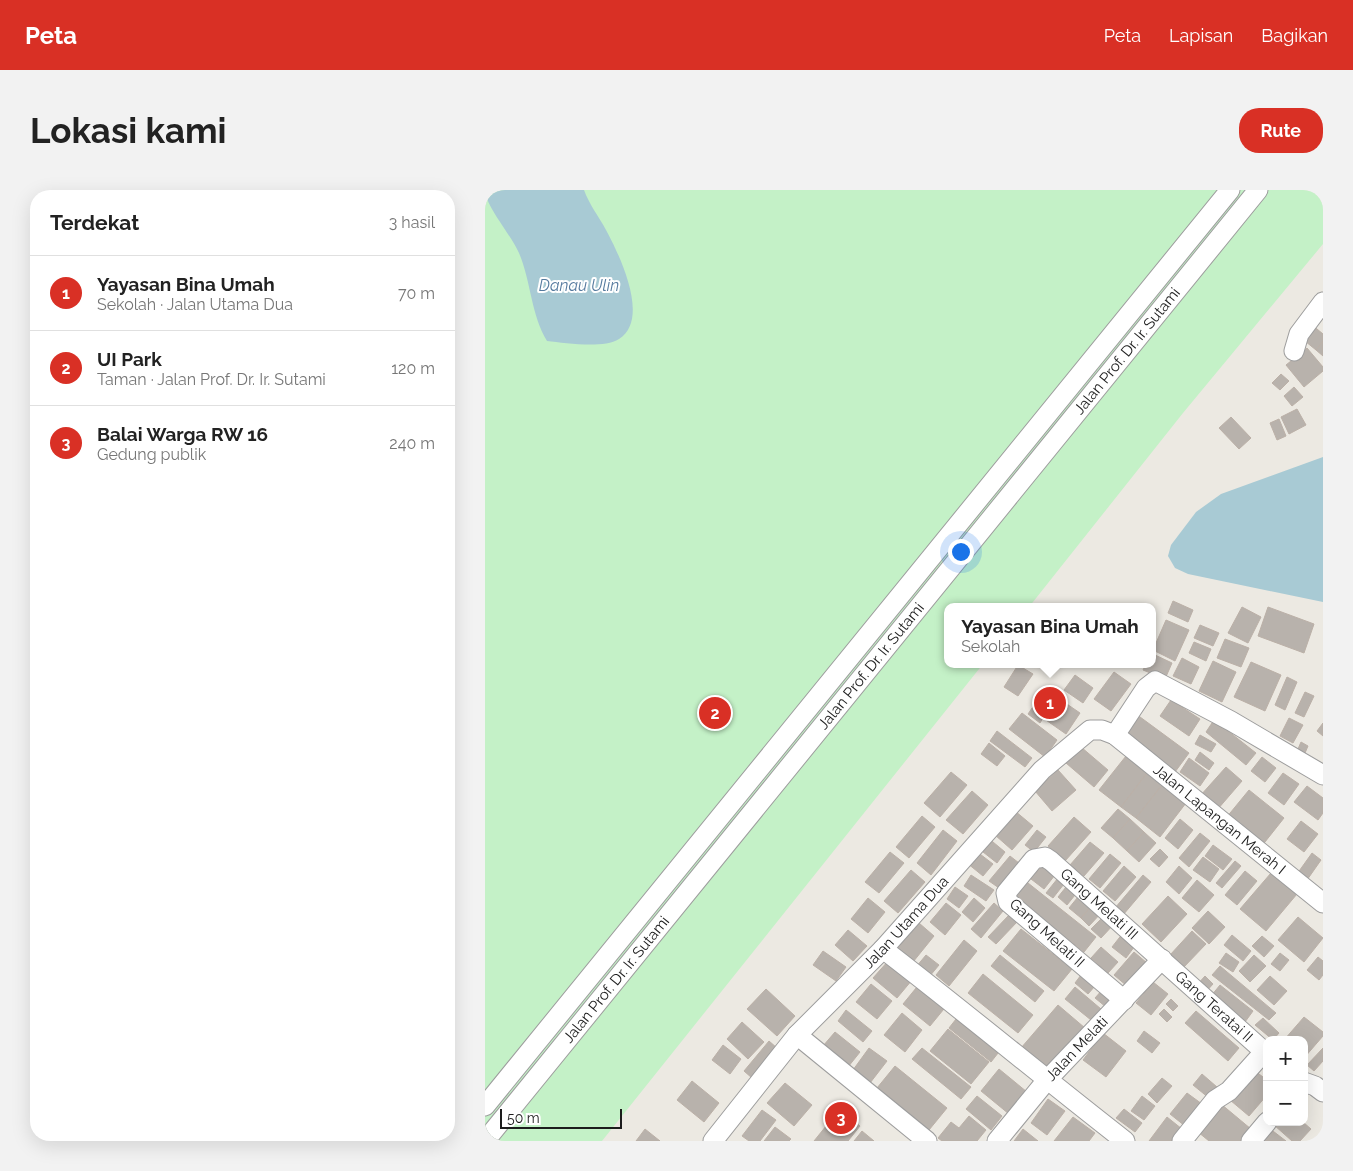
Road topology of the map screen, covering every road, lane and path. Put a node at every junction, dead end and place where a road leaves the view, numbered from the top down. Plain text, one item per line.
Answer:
1 (1230, 190) edge
2 (1258, 190) edge
3 (1323, 302) edge
4 (1295, 351) dead end
5 (1115, 735) junction
6 (1323, 776) edge
7 (1034, 859) joint
8 (1323, 903) edge
9 (883, 949) junction
10 (1162, 959) junction
11 (1124, 1000) junction
12 (797, 1035) junction
13 (1263, 1051) edge
14 (1263, 1055) edge
15 (1047, 1080) junction
16 (1308, 1084) edge
17 (1323, 1092) edge
18 (485, 1106) edge
19 (1264, 1126) edge
20 (485, 1141) edge
21 (713, 1141) edge
22 (927, 1141) edge
23 (997, 1141) edge
24 (1125, 1141) edge
25 (1182, 1141) edge
26 (1251, 1141) edge

1 - 18 street, Jalan Prof. Dr. Ir. Sutami
2 - 20 street, Jalan Prof. Dr. Ir. Sutami
3 - 4 street
5 - 6 street
5 - 8 street, Jalan Lapangan Merah I
5 - 9 street, Jalan Utama Dua
7 - 10 street, Gang Melati III
7 - 11 street, Gang Melati II
9 - 12 street, Jalan Utama Dua
9 - 15 street
10 - 11 street, Jalan Melati
10 - 13 street, Gang Teratai II
11 - 15 street, Jalan Melati
12 - 21 street, Jalan Utama Dua
12 - 22 street
14 - 25 street
15 - 23 street, Jalan Melati
15 - 24 street
16 - 17 street
19 - 26 street

